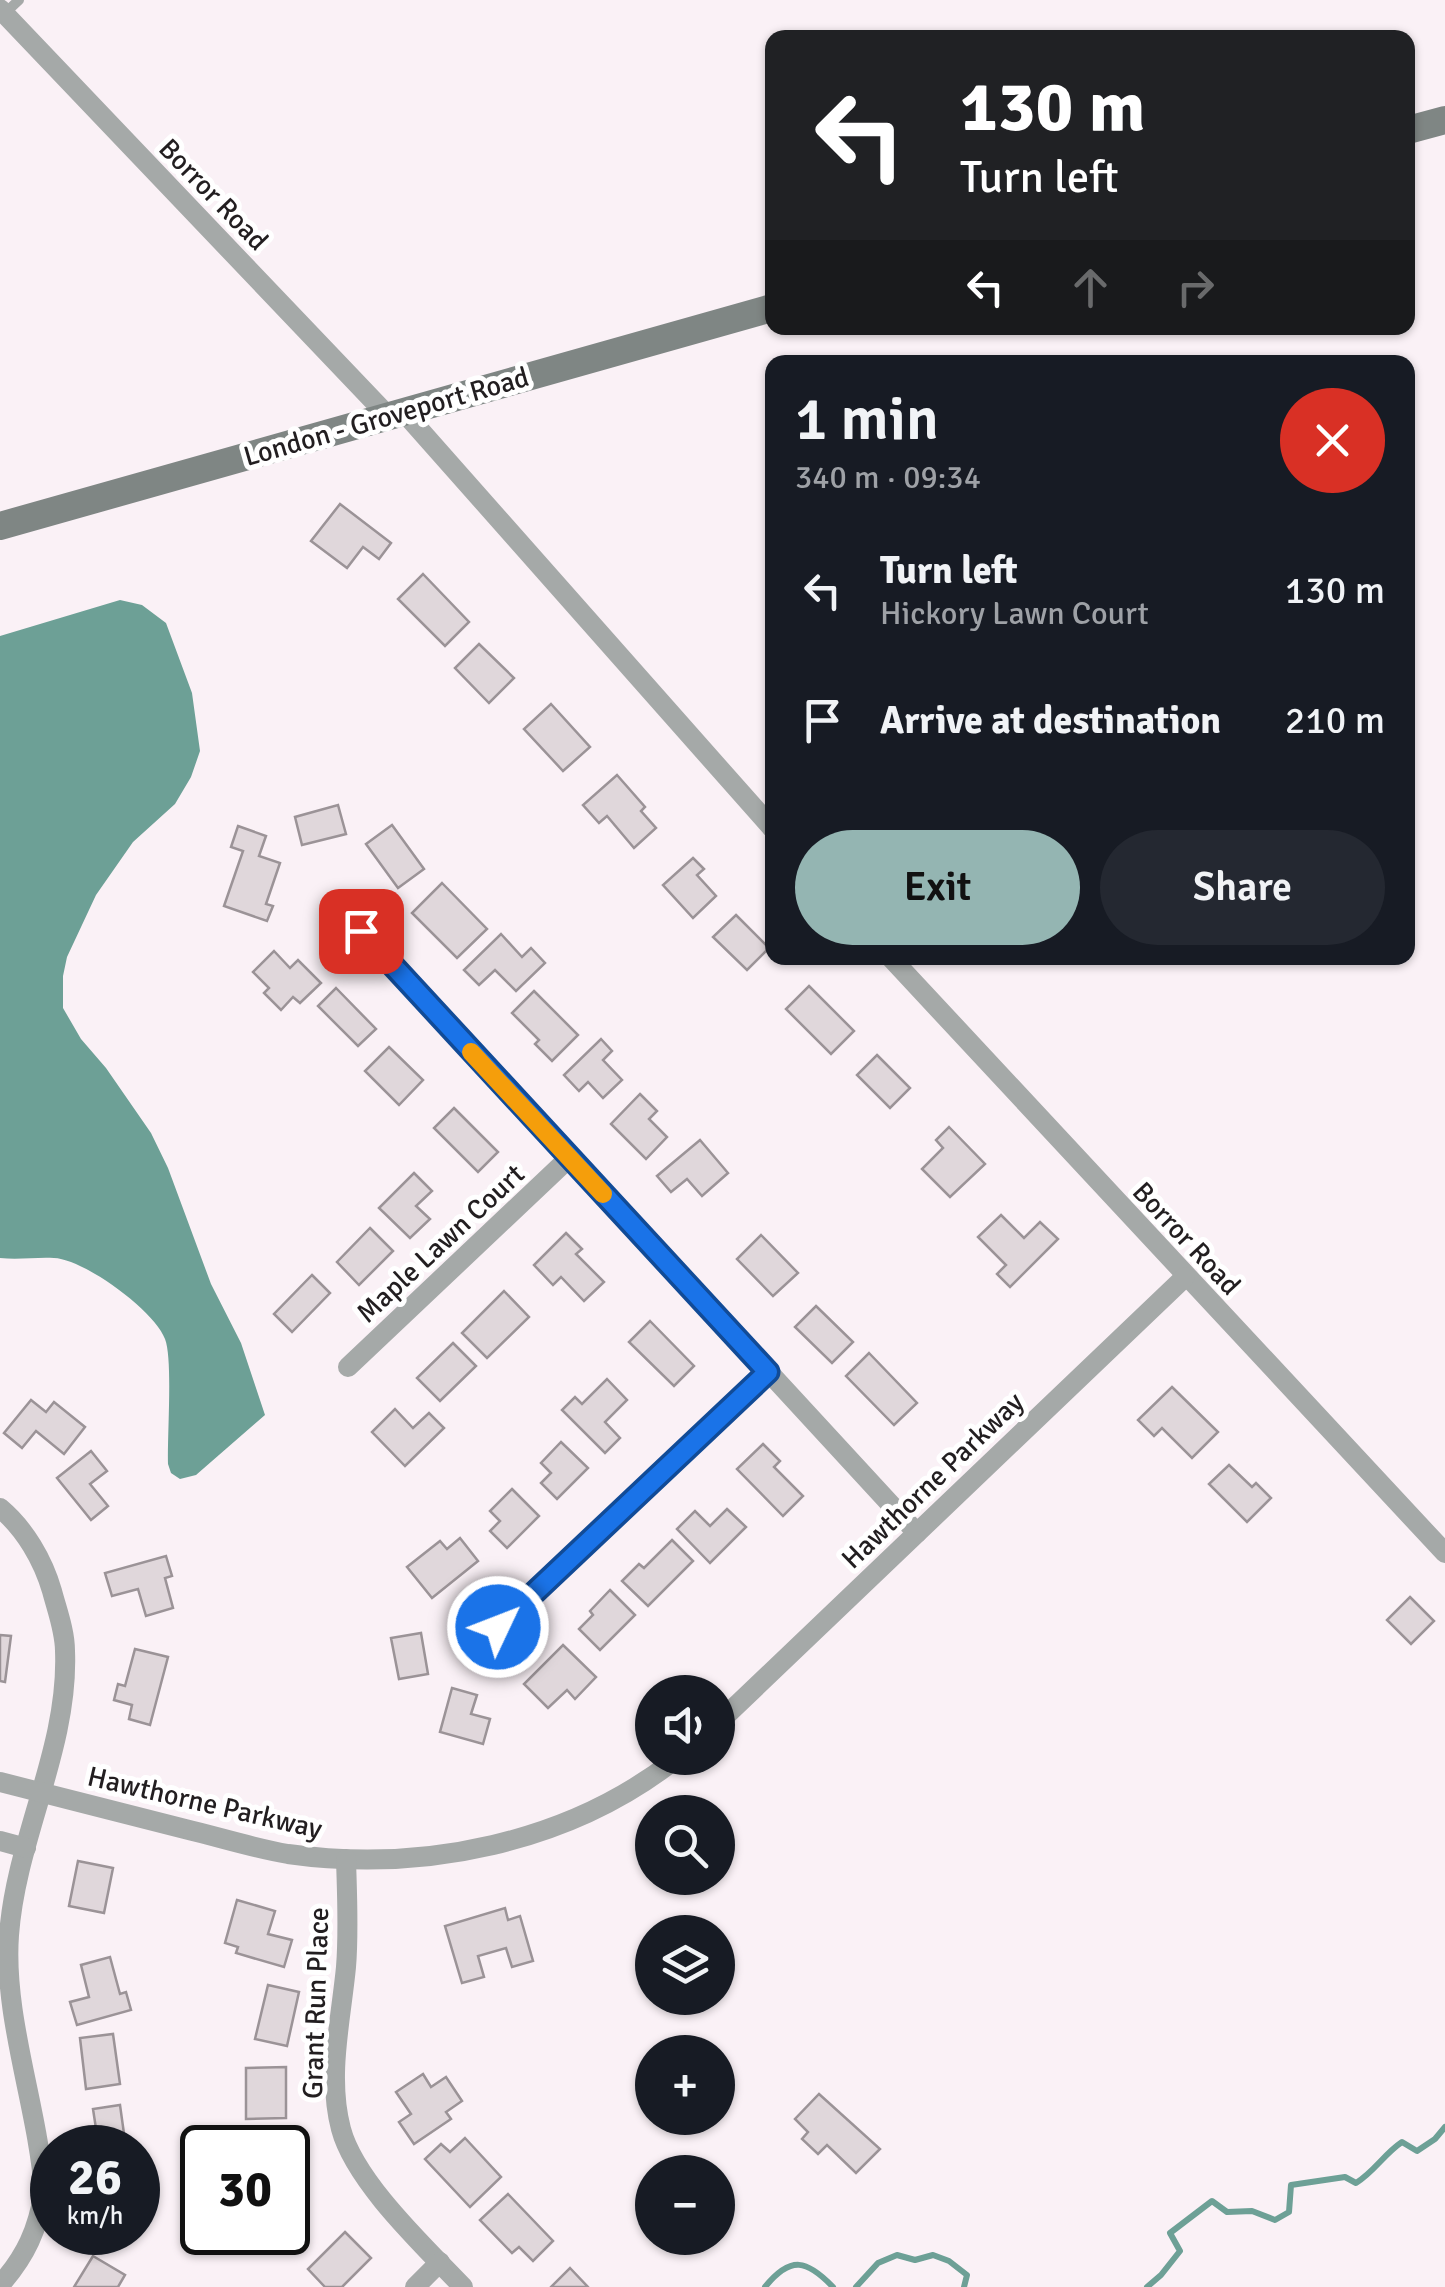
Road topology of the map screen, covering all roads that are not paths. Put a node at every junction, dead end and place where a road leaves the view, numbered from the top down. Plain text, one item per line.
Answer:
1 (8, 8) edge
2 (1445, 120) edge
3 (1415, 128) edge
4 (765, 310) edge
5 (396, 414) junction
6 (0, 526) edge
7 (765, 820) edge
8 (338, 906) dead end
9 (897, 965) edge
10 (569, 1158) junction
11 (1185, 1277) junction
12 (348, 1368) dead end
13 (768, 1372) junction
14 (0, 1508) edge
15 (917, 1533) junction
16 (1445, 1554) edge
17 (498, 1627) dead end
18 (735, 1707) edge
19 (651, 1775) edge
20 (0, 1782) edge
21 (39, 1792) junction
22 (0, 1841) edge
23 (26, 1848) junction
24 (346, 1859) junction
25 (440, 2262) junction
26 (0, 2285) edge
27 (415, 2287) edge
28 (462, 2287) edge

1 - 5 street, Borror Road
2 - 3 main road
4 - 5 main road, London - Groveport Road
5 - 6 main road, London - Groveport Road
5 - 7 street, Borror Road
8 - 10 street
9 - 11 street, Borror Road
10 - 12 street, Maple Lawn Court
10 - 13 street
11 - 15 street, Hawthorne Parkway
11 - 16 street, Borror Road
13 - 15 street
13 - 17 street
14 - 21 street
15 - 18 street, Hawthorne Parkway
19 - 24 street, Hawthorne Parkway
20 - 21 street, Hawthorne Parkway
21 - 23 street
21 - 24 street, Hawthorne Parkway
22 - 23 street
23 - 26 street
24 - 25 street, Grant Run Place
25 - 27 street
25 - 28 street, Grant Run Place

